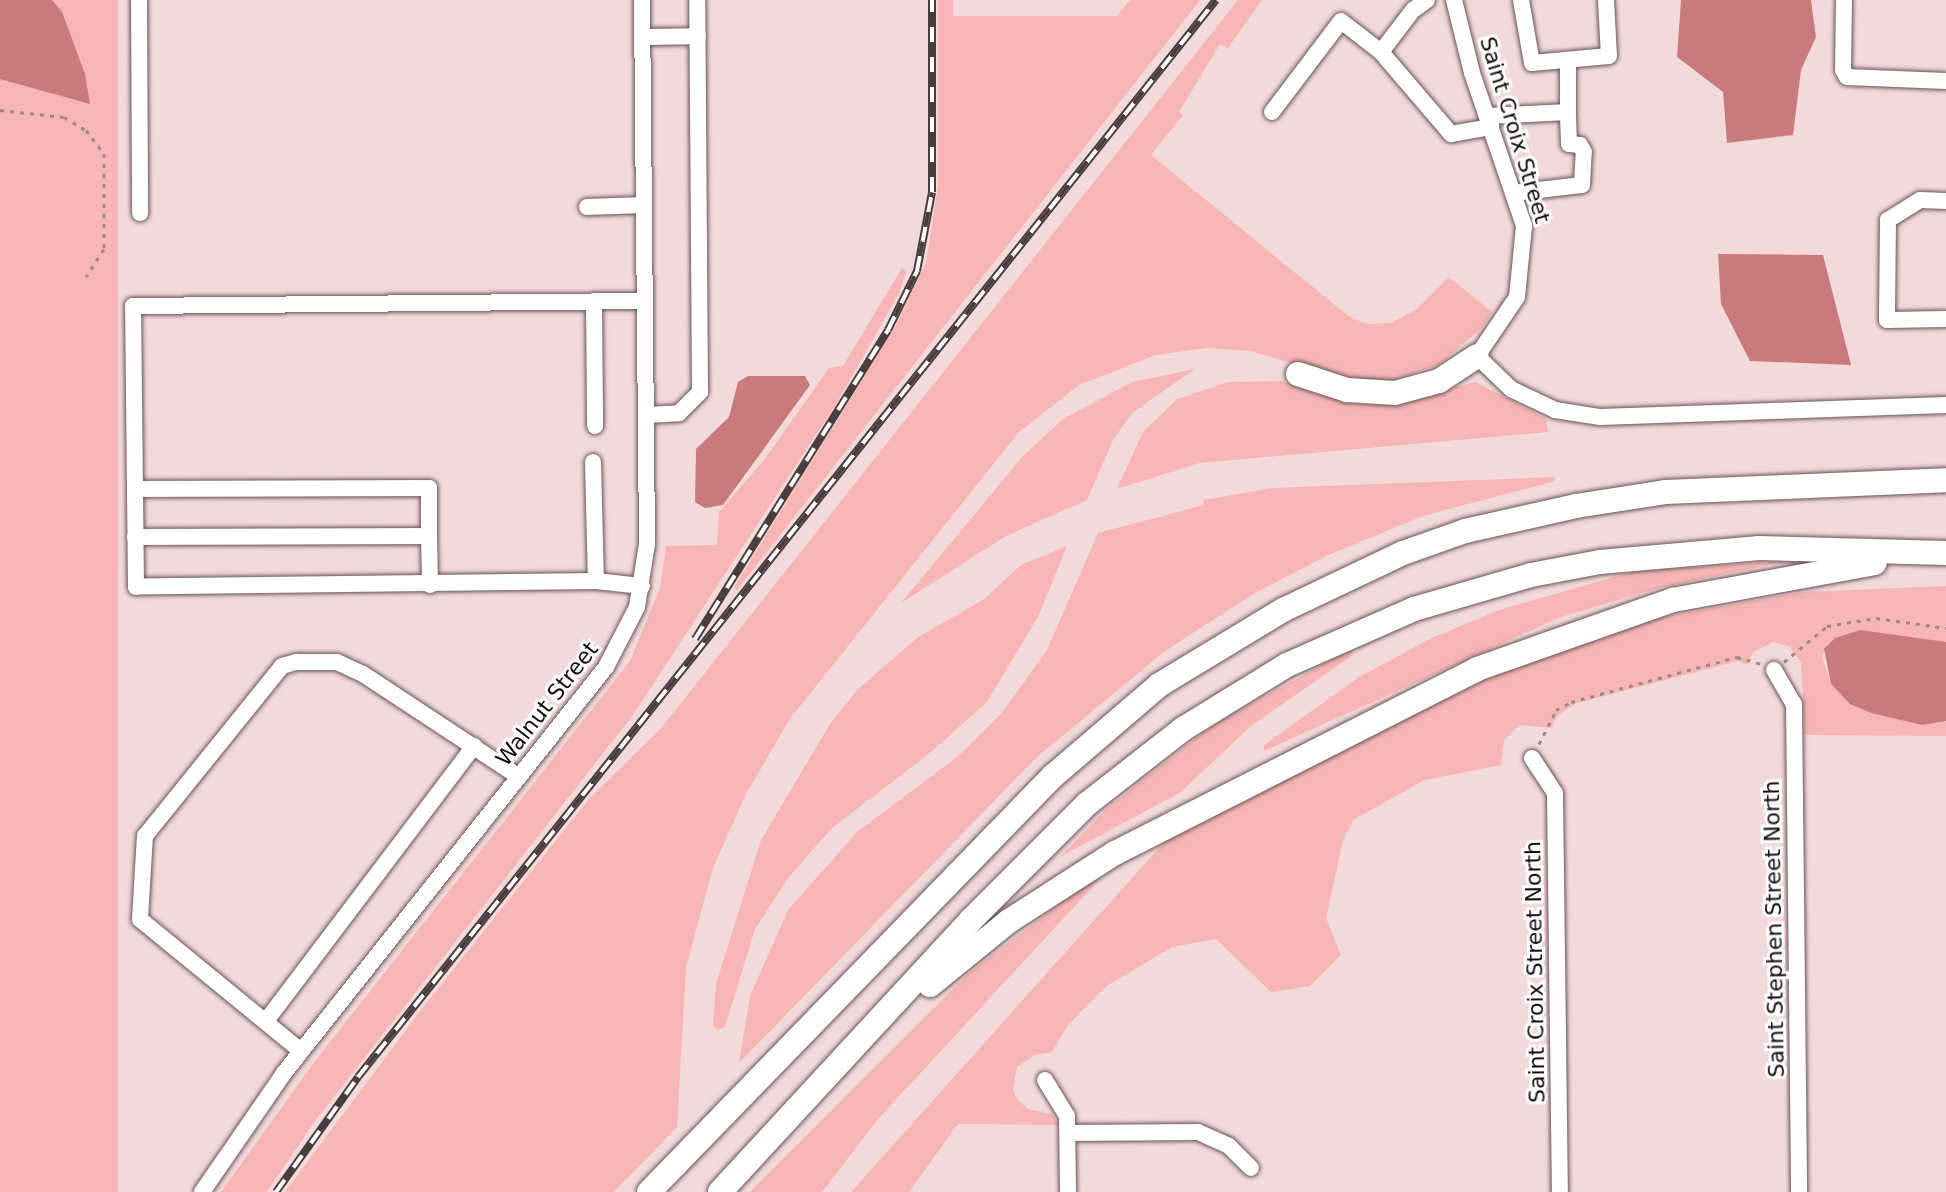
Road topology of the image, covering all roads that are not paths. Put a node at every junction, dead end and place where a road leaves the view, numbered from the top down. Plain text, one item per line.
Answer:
1 (139, 0) edge
2 (642, 0) edge
3 (697, 0) edge
4 (1427, 0) edge
5 (1454, 0) edge
6 (1521, 0) edge
7 (1606, 0) edge
8 (1844, 0) edge
9 (698, 36) junction
10 (642, 37) junction
11 (1381, 52) junction
12 (1568, 60) junction
13 (1946, 81) edge
14 (1272, 112) dead end
15 (1568, 112) junction
16 (1489, 122) junction
17 (1513, 193) junction
18 (1946, 201) edge
19 (644, 205) junction
20 (587, 207) dead end
21 (140, 213) dead end
22 (594, 301) junction
23 (645, 301) junction
24 (1946, 319) edge
25 (1477, 356) junction
26 (1298, 374) dead end
27 (1946, 405) edge
28 (646, 415) junction
29 (595, 426) dead end
30 (593, 462) dead end
31 (1946, 480) edge
32 (135, 489) junction
33 (429, 536) junction
34 (135, 537) junction
35 (1946, 555) edge
36 (596, 581) junction
37 (430, 585) junction
38 (642, 586) junction
39 (1774, 670) road end
40 (474, 746) junction
41 (1532, 758) road end
42 (519, 777) junction
43 (266, 1021) junction
44 (858, 1046) junction
45 (301, 1051) junction
46 (1045, 1080) dead end
47 (1068, 1133) junction
48 (1251, 1168) dead end
49 (655, 1186) edge
50 (202, 1192) edge
51 (720, 1192) edge
52 (1068, 1192) edge
53 (1560, 1192) edge
54 (1799, 1192) edge

1 - 21 street
2 - 10 street, Walnut Street
3 - 9 street
4 - 11 street
5 - 16 street, Saint Croix Street
6 - 12 street
7 - 12 street
8 - 13 street
9 - 10 street
9 - 28 street
10 - 19 street, Walnut Street
11 - 14 street
11 - 16 street
12 - 15 street
15 - 16 street
15 - 17 street
16 - 17 street, Saint Croix Street
17 - 25 street, Saint Croix Street
18 - 24 street
19 - 20 street
19 - 23 street, Walnut Street
22 - 23 street
22 - 29 street
22 - 32 street
23 - 28 street, Walnut Street
25 - 26 highway
25 - 27 street
28 - 38 street, Walnut Street
30 - 36 street
31 - 49 highway
32 - 33 street
32 - 34 street
33 - 34 street
33 - 37 street
34 - 37 street
35 - 44 highway
35 - 44 highway
36 - 37 street
36 - 38 street
38 - 42 street, Walnut Street
39 - 54 street, Saint Stephen Street North
40 - 42 street
40 - 43 street
40 - 43 street
41 - 53 street, Saint Croix Street North
42 - 45 street, Walnut Street
43 - 45 street
44 - 51 highway
45 - 50 street, Walnut Street
46 - 47 street
47 - 48 street
47 - 52 street

